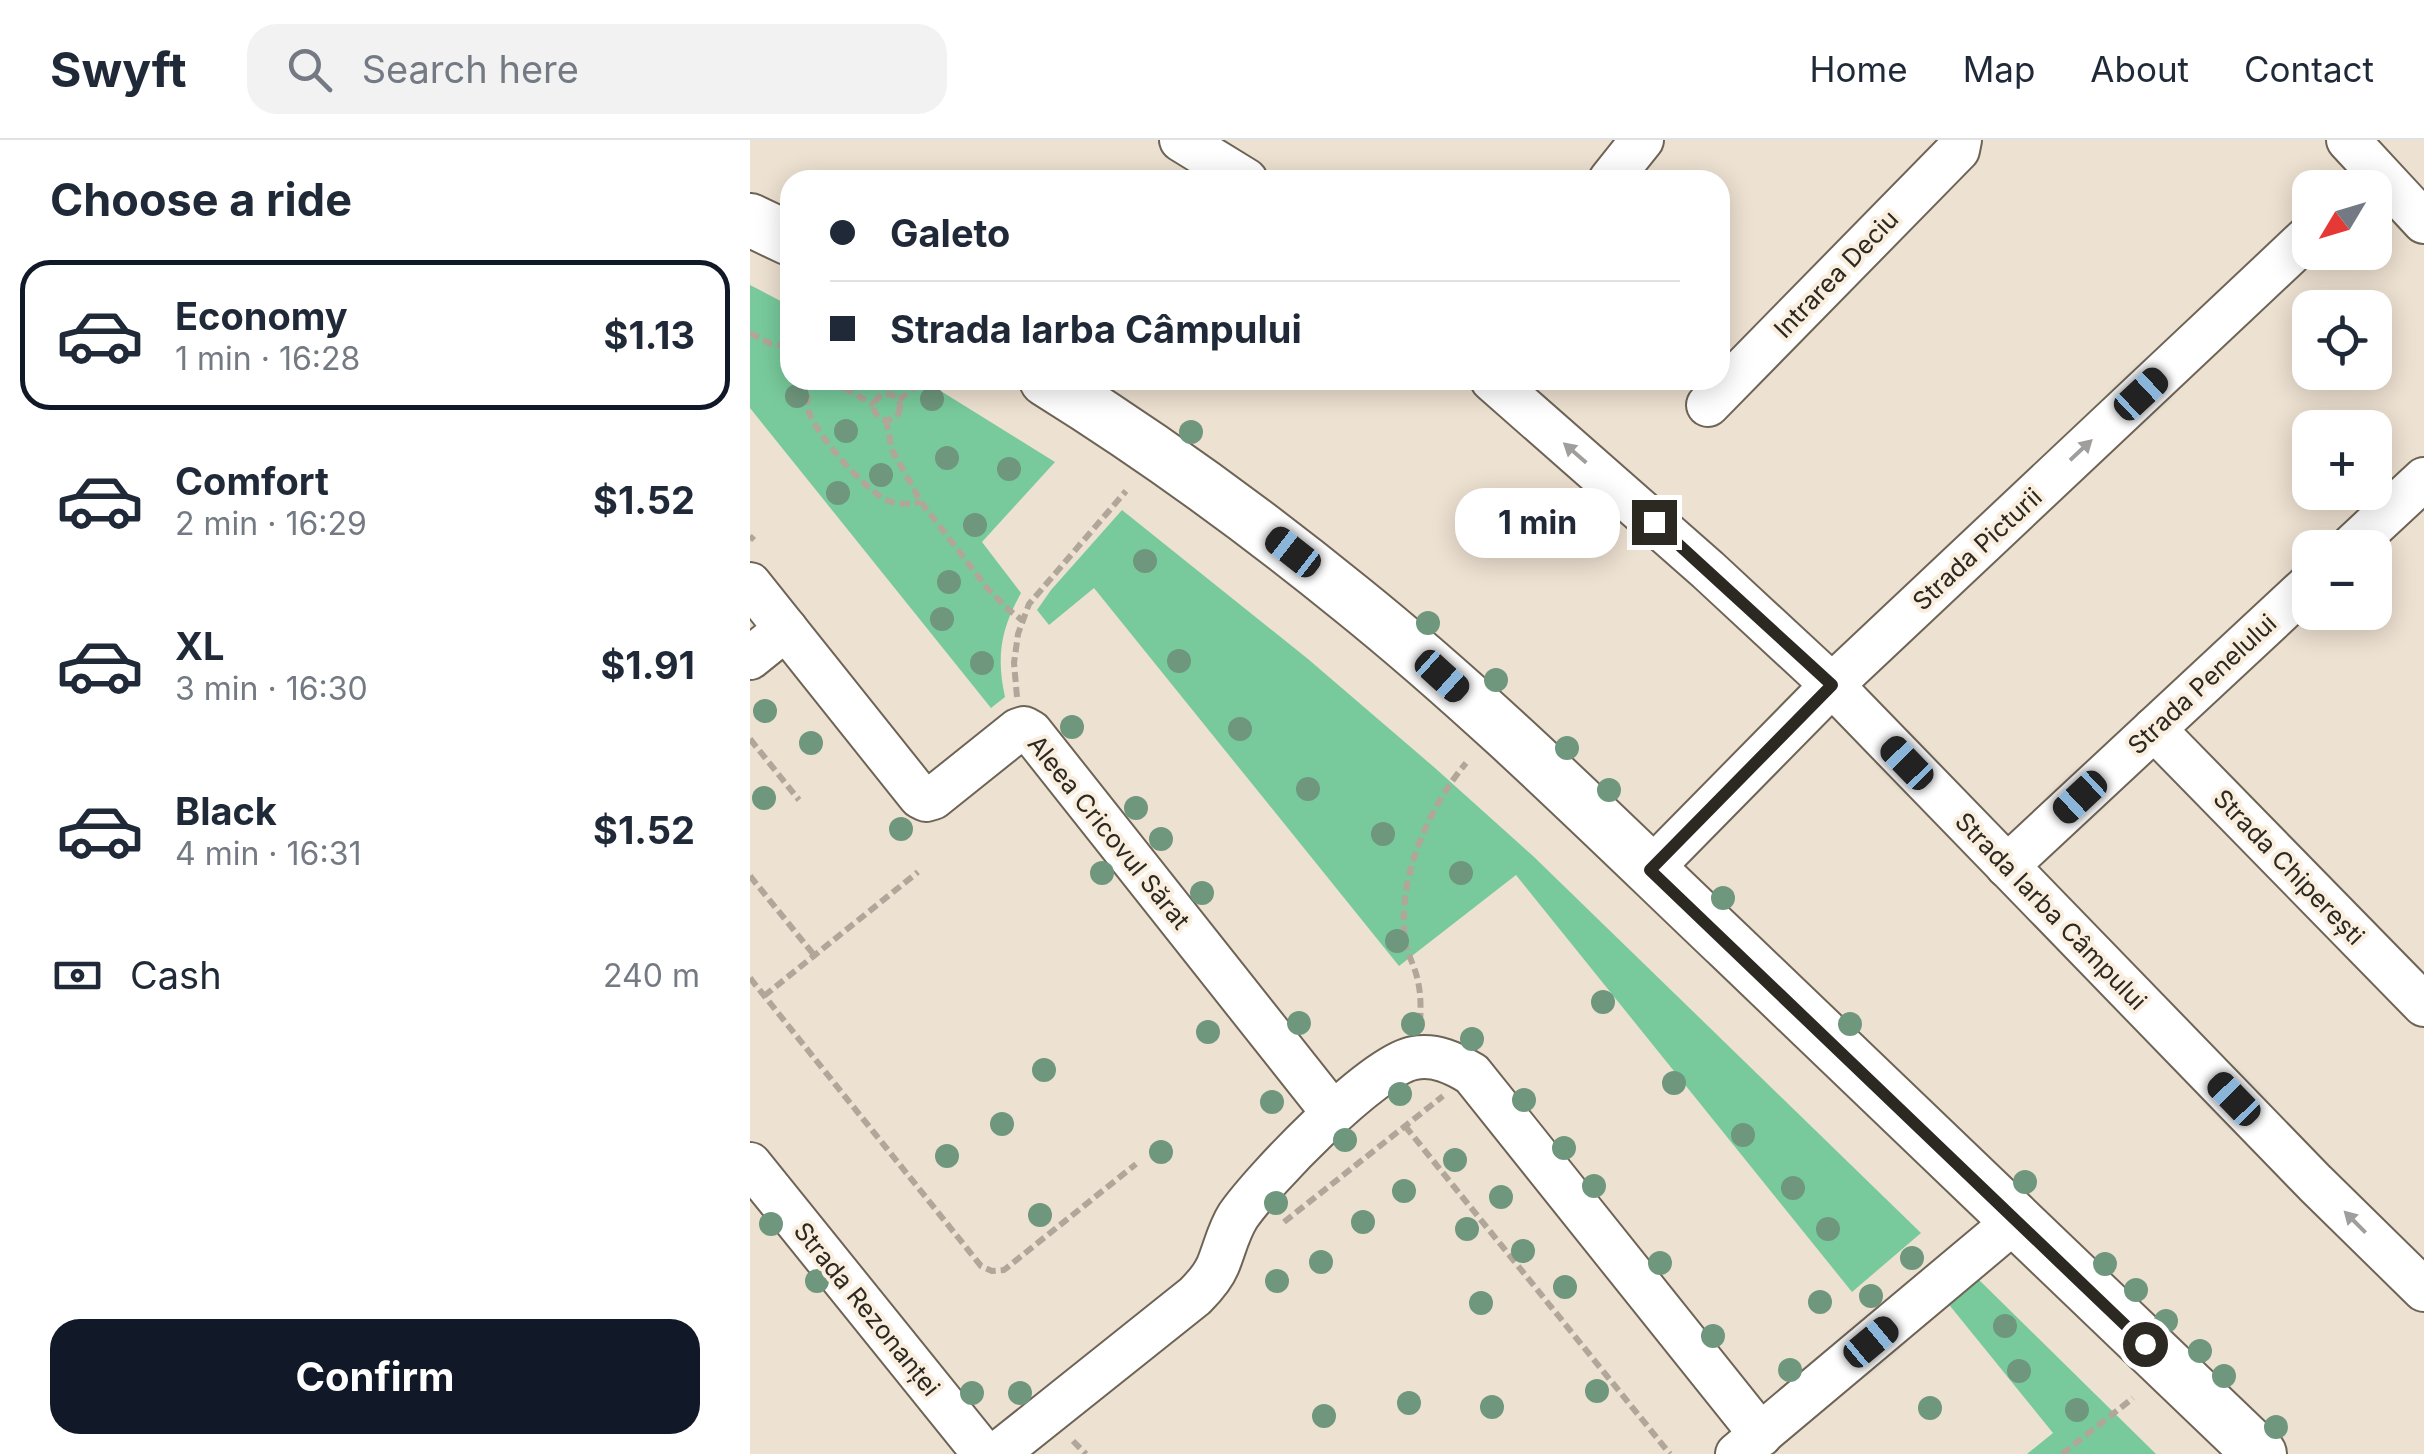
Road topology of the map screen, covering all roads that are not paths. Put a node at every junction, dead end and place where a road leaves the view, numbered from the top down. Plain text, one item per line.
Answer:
1 (1180, 140) edge
2 (1642, 140) edge
3 (1960, 140) edge
4 (2348, 140) edge
5 (1230, 170) edge
6 (1618, 170) edge
7 (2364, 170) edge
8 (2392, 197) edge
9 (750, 220) edge
10 (2424, 222) edge
11 (780, 234) edge
12 (2292, 252) edge
13 (1730, 383) edge
14 (1061, 390) edge
15 (1503, 390) edge
16 (1723, 390) edge
17 (1708, 405) dead end
18 (2424, 479) edge
19 (2369, 530) edge
20 (750, 584) edge
21 (2292, 601) edge
22 (786, 629) junction
23 (750, 658) edge
24 (1832, 685) junction
25 (2154, 729) junction
26 (2007, 866) junction
27 (1650, 870) junction
28 (2424, 1005) edge
29 (1333, 1112) junction
30 (750, 1164) edge
31 (2016, 1220) junction
32 (2424, 1290) edge
33 (1749, 1444) edge
34 (984, 1454) edge
35 (997, 1454) edge
36 (2260, 1454) edge

1 - 5 street
2 - 6 street
3 - 13 street, Intrarea Deciu
4 - 7 street
8 - 10 street
9 - 11 main road
24 -> 12 street, Strada Picturii
14 - 27 main road
24 -> 15 street, Strada Iarba Câmpului
16 - 17 street, Intrarea Deciu
18 - 19 street
20 - 22 street, Aleea Cricovul Sărat
21 - 25 street, Strada Penelului
22 - 23 street
22 - 29 street, Aleea Cricovul Sărat
24 - 26 street, Strada Iarba Câmpului
24 - 27 street, Strada Picturii
25 - 26 street, Strada Penelului
25 - 28 street, Strada Chiperești
32 -> 26 street, Strada Iarba Câmpului
27 - 31 main road
29 - 33 street
29 - 35 street
30 - 34 street, Strada Rezonanței
31 - 33 street
31 - 36 main road

